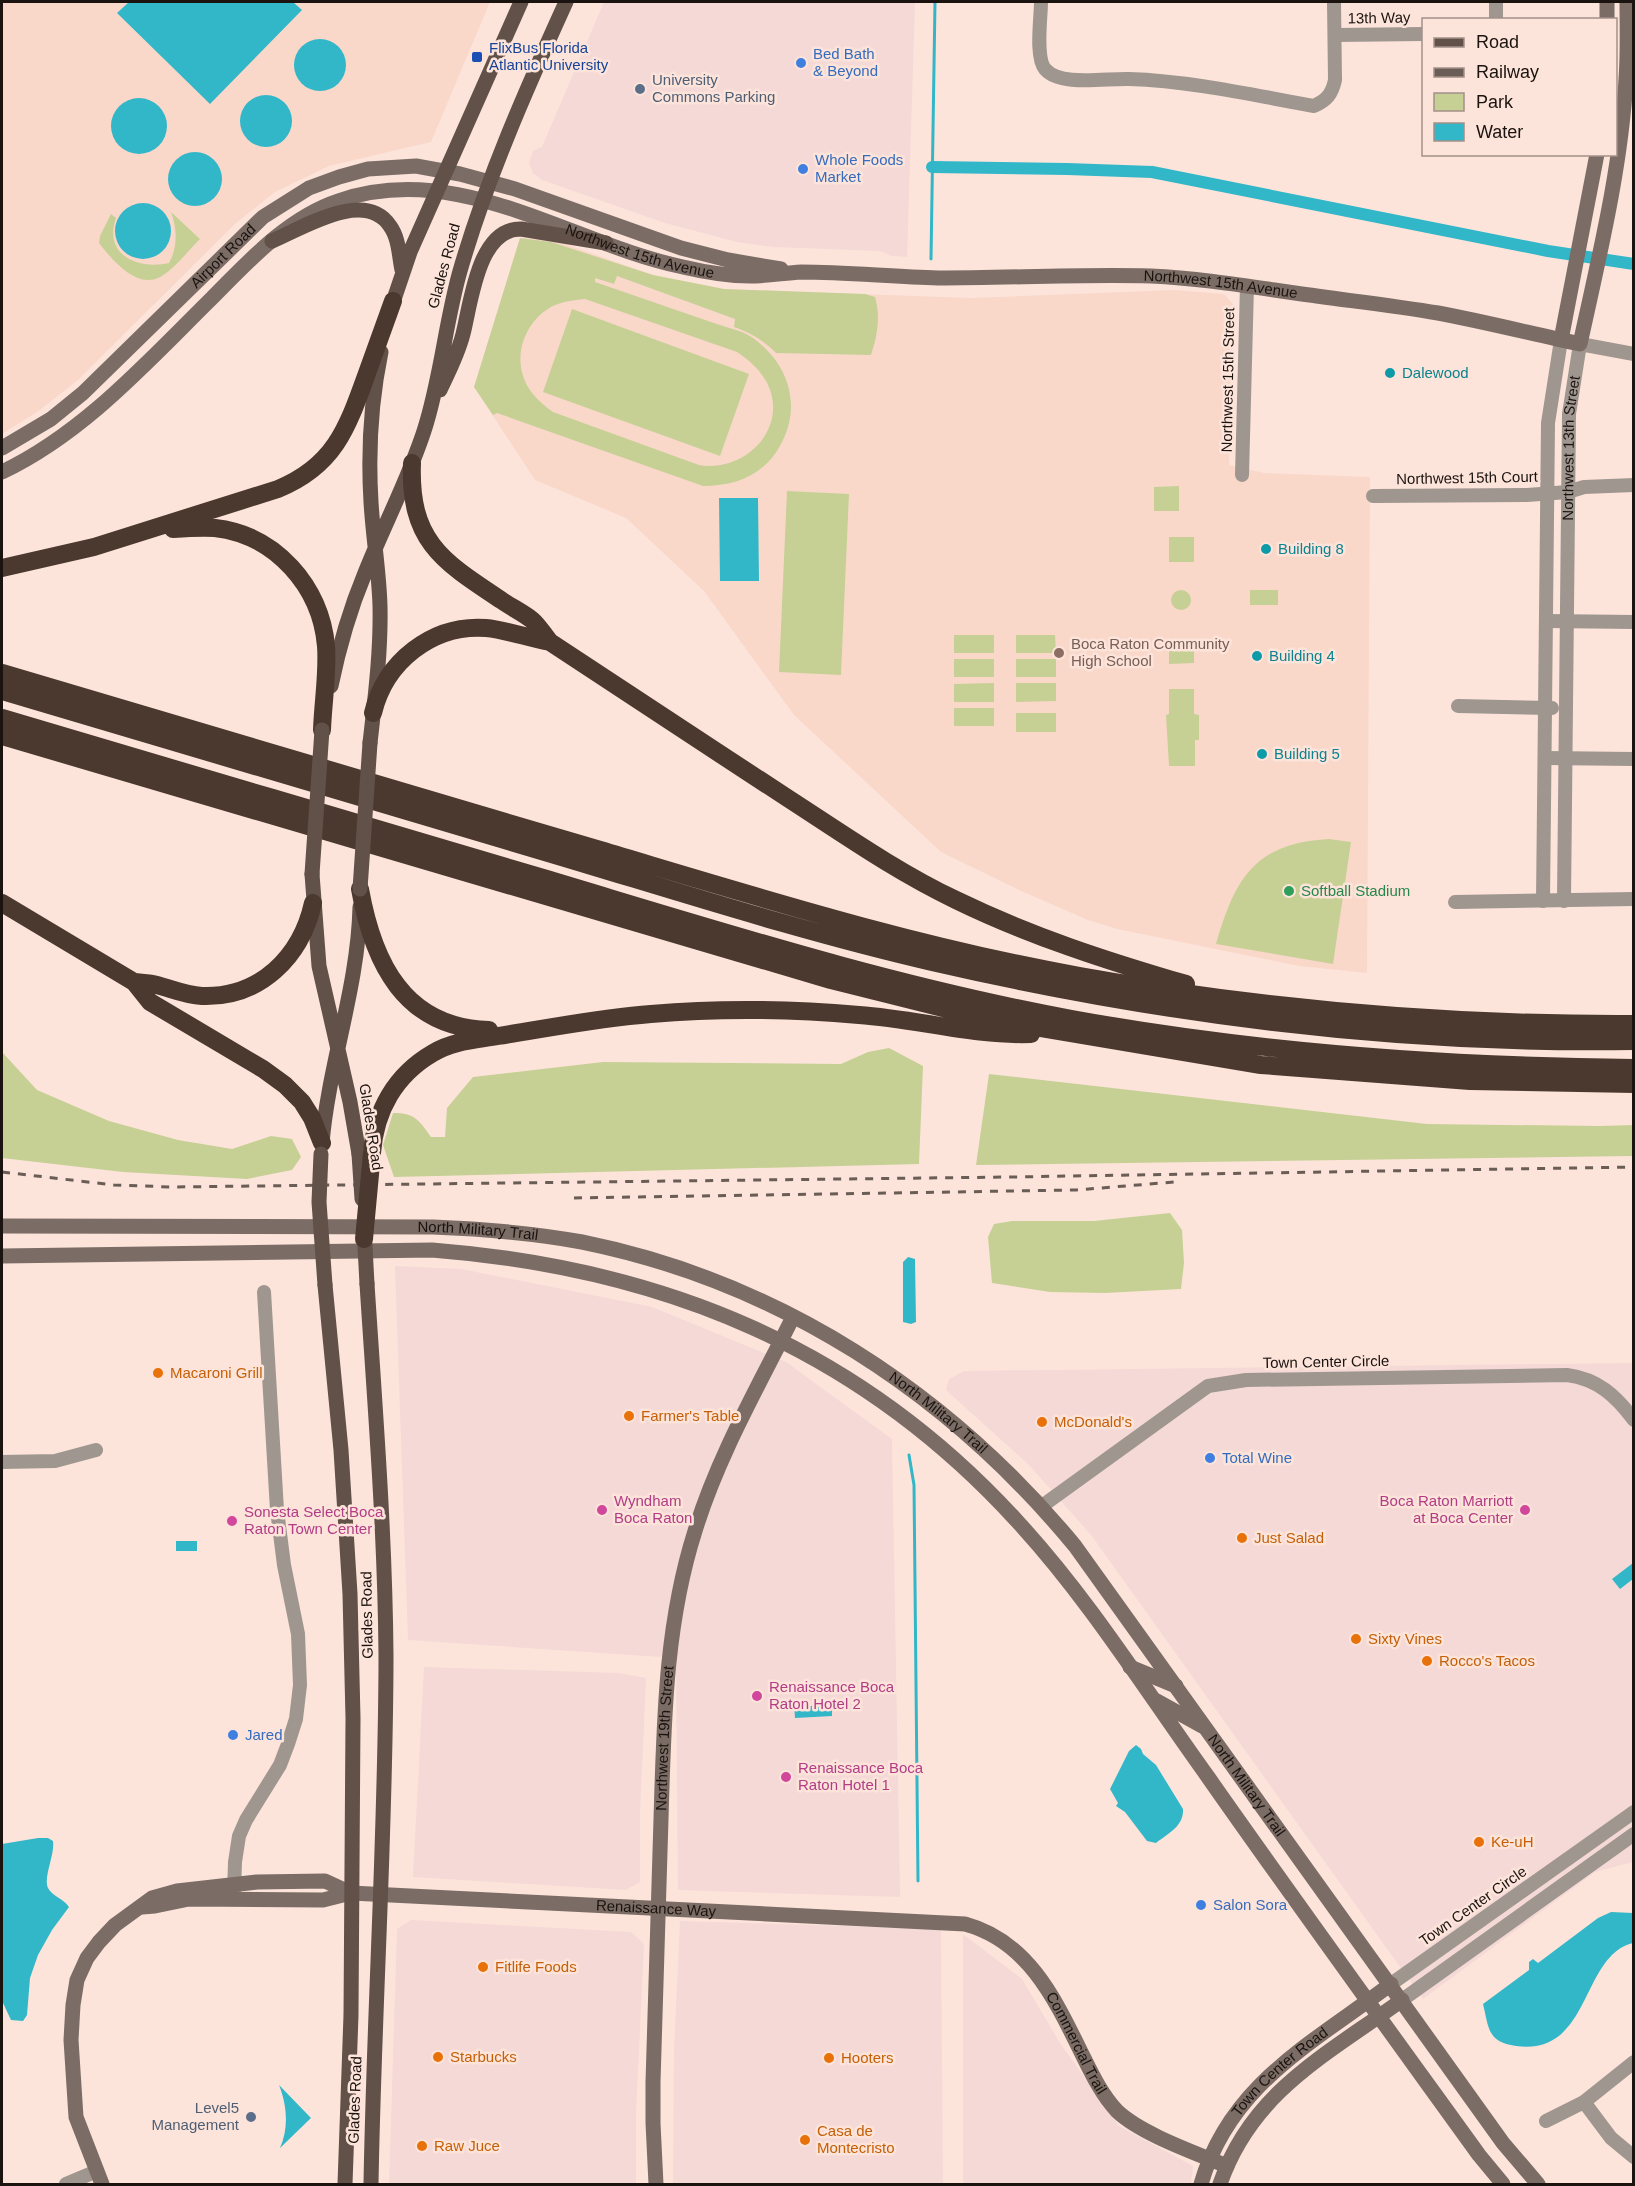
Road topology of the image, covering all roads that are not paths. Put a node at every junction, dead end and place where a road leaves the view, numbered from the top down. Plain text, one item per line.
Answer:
1 (521, 2) edge
2 (566, 2) edge
3 (1041, 2) edge
4 (1334, 2) edge
5 (1496, 2) edge
6 (1607, 2) edge
7 (1626, 2) edge
8 (1496, 18) edge
9 (1607, 18) edge
10 (1422, 34) edge
11 (1621, 34) edge
12 (1335, 35) junction
13 (1617, 153) edge
14 (1597, 156) edge
15 (1616, 156) edge
16 (446, 170) junction
17 (488, 181) junction
18 (437, 191) junction
19 (482, 200) junction
20 (272, 241) junction
21 (606, 243) junction
22 (402, 271) junction
23 (802, 272) junction
24 (1247, 286) junction
25 (393, 301) junction
26 (1561, 340) junction
27 (1580, 344) junction
28 (1634, 354) edge
29 (430, 411) junction
30 (2, 448) edge
31 (412, 463) junction
32 (2, 472) edge
33 (1242, 475) dead end
34 (1634, 485) edge
35 (1568, 492) junction
36 (1547, 493) junction
37 (1373, 496) dead end
38 (138, 533) junction
39 (376, 547) junction
40 (2, 568) edge
41 (1546, 621) junction
42 (1567, 622) junction
43 (1634, 622) edge
44 (549, 642) junction
45 (2, 673) edge
46 (2, 691) edge
47 (1458, 706) dead end
48 (1545, 707) junction
49 (1566, 708) junction
50 (373, 713) junction
51 (2, 718) edge
52 (322, 730) junction
53 (2, 736) edge
54 (1545, 758) junction
55 (1565, 759) junction
56 (1634, 759) edge
57 (360, 889) junction
58 (1634, 899) edge
59 (1543, 901) junction
60 (1564, 901) junction
61 (1455, 902) dead end
62 (2, 903) edge
63 (313, 903) junction
64 (134, 982) junction
65 (1246, 1001) junction
66 (1634, 1024) edge
67 (526, 1030) junction
68 (1073, 1032) junction
69 (1634, 1041) edge
70 (338, 1047) junction
71 (1634, 1068) edge
72 (1634, 1084) edge
73 (321, 1149) junction
74 (365, 1154) junction
75 (2, 1226) edge
76 (364, 1239) joint
77 (2, 1256) edge
78 (264, 1292) dead end
79 (793, 1317) junction
80 (781, 1340) junction
81 (1634, 1420) edge
82 (96, 1450) dead end
83 (2, 1462) edge
84 (1041, 1506) junction
85 (1130, 1667) junction
86 (1176, 1686) junction
87 (1152, 1698) junction
88 (1207, 1729) junction
89 (1634, 1812) edge
90 (1634, 1834) edge
91 (234, 1888) junction
92 (351, 1893) junction
93 (380, 1895) junction
94 (142, 1907) junction
95 (658, 1908) junction
96 (933, 1921) joint
97 (1390, 1984) junction
98 (1402, 2000) junction
99 (1368, 2001) junction
100 (1379, 2017) junction
101 (1634, 2062) edge
102 (1584, 2102) junction
103 (1545, 2121) dead end
104 (1634, 2157) edge
105 (1210, 2159) junction
106 (1227, 2166) junction
107 (99, 2178) edge
108 (66, 2184) edge
109 (345, 2184) edge
110 (371, 2184) edge
111 (656, 2184) edge
112 (1200, 2184) edge
113 (1220, 2184) edge
114 (1503, 2184) edge
115 (1538, 2184) edge

1 - 16 main road, Glades Road
2 - 17 main road, Glades Road
3 - 12 street
4 - 12 street
5 - 8 street
6 - 9 street
7 - 11 street, Northwest 13th Street
10 - 12 street, 13th Way
11 - 13 street, Northwest 13th Street
14 - 26 street, Northwest 13th Street
15 - 27 street, Northwest 13th Street
16 - 17 street, Airport Road
16 - 18 main road, Glades Road
16 - 30 street, Airport Road
17 - 19 main road, Glades Road
17 - 23 street, Northwest 15th Avenue
18 - 19 street, Airport Road
18 - 20 street, Airport Road
18 - 22 main road, Glades Road
19 - 21 street, Northwest 15th Avenue
19 - 29 main road, Glades Road
20 - 22 main road
20 - 32 street, Airport Road
21 - 23 street, Northwest 15th Avenue
21 - 29 main road
22 - 25 main road, Glades Road
23 - 24 street, Northwest 15th Avenue
24 - 26 street, Northwest 15th Avenue
24 - 33 street, Northwest 15th Street
25 - 38 highway
25 - 39 main road, Glades Road
26 - 27 street, Northwest 15th Avenue
26 - 36 street, Northwest 13th Street
27 - 28 street, Northwest 15th Avenue
27 - 35 street, Northwest 13th Street
29 - 31 main road, Glades Road
31 - 39 main road, Glades Road
31 - 44 highway
34 - 35 street, Northwest 15th Court
35 - 36 street, Northwest 15th Court
35 - 42 street, Northwest 13th Street
36 - 37 street, Northwest 15th Court
36 - 41 street, Northwest 13th Street
38 - 40 highway
38 - 52 highway
39 - 50 main road, Glades Road
39 - 52 main road, Glades Road
41 - 42 street
41 - 48 street, Northwest 13th Street
42 - 43 street
42 - 49 street, Northwest 13th Street
44 - 50 highway
44 - 65 highway
45 - 65 highway
46 - 69 highway
47 - 48 street
48 - 49 street
48 - 54 street, Northwest 13th Street
49 - 55 street, Northwest 13th Street
50 - 57 main road, Glades Road, bridge
51 - 71 highway
52 - 63 main road, Glades Road, bridge
53 - 68 highway
54 - 55 street
54 - 59 street, Northwest 13th Street
55 - 56 street
55 - 60 street, Northwest 13th Street
57 - 67 highway
57 - 70 main road, Glades Road
58 - 60 street
59 - 60 street
59 - 61 street
62 - 64 highway
63 - 64 highway
63 - 70 main road, Glades Road
64 - 73 highway
65 - 66 highway
67 - 68 highway
67 - 74 highway
68 - 72 highway
70 - 73 main road, Glades Road
70 - 74 main road, Glades Road
73 - 92 main road, Glades Road, bridge
74 - 76 highway, bridge
75 - 79 street, North Military Trail
76 - 93 main road, Glades Road, bridge
77 - 80 street, North Military Trail
78 - 91 street
79 - 80 street, Northwest 19th Street
79 - 84 street, North Military Trail
80 - 85 street, North Military Trail
80 - 95 street, Northwest 19th Street
81 - 84 street, Town Center Circle
82 - 83 street
84 - 86 street, North Military Trail
85 - 86 street
85 - 87 street, North Military Trail
86 - 88 street, North Military Trail
87 - 88 street
87 - 99 street, North Military Trail
88 - 97 street, North Military Trail
89 - 97 street, Town Center Circle
90 - 98 street
91 - 92 street
91 - 94 street
92 - 93 street, Renaissance Way
92 - 94 street
92 - 109 main road, Glades Road
93 - 95 street, Renaissance Way
93 - 110 main road, Glades Road
94 - 107 street
95 - 96 street, Renaissance Way
95 - 111 street, Northwest 19th Street
96 - 105 street, Commercial Trail
97 - 98 street, North Military Trail
97 - 99 street, Town Center Road
98 - 100 street, Town Center Road
98 - 115 street, North Military Trail
99 - 100 street, North Military Trail
99 - 105 street, Town Center Road
100 - 106 street, Town Center Road
100 - 114 street, North Military Trail
101 - 102 street
102 - 103 street
102 - 104 street
105 - 106 street, Commercial Trail
105 - 112 street, Town Center Road
106 - 113 street, Town Center Road
107 - 108 street

